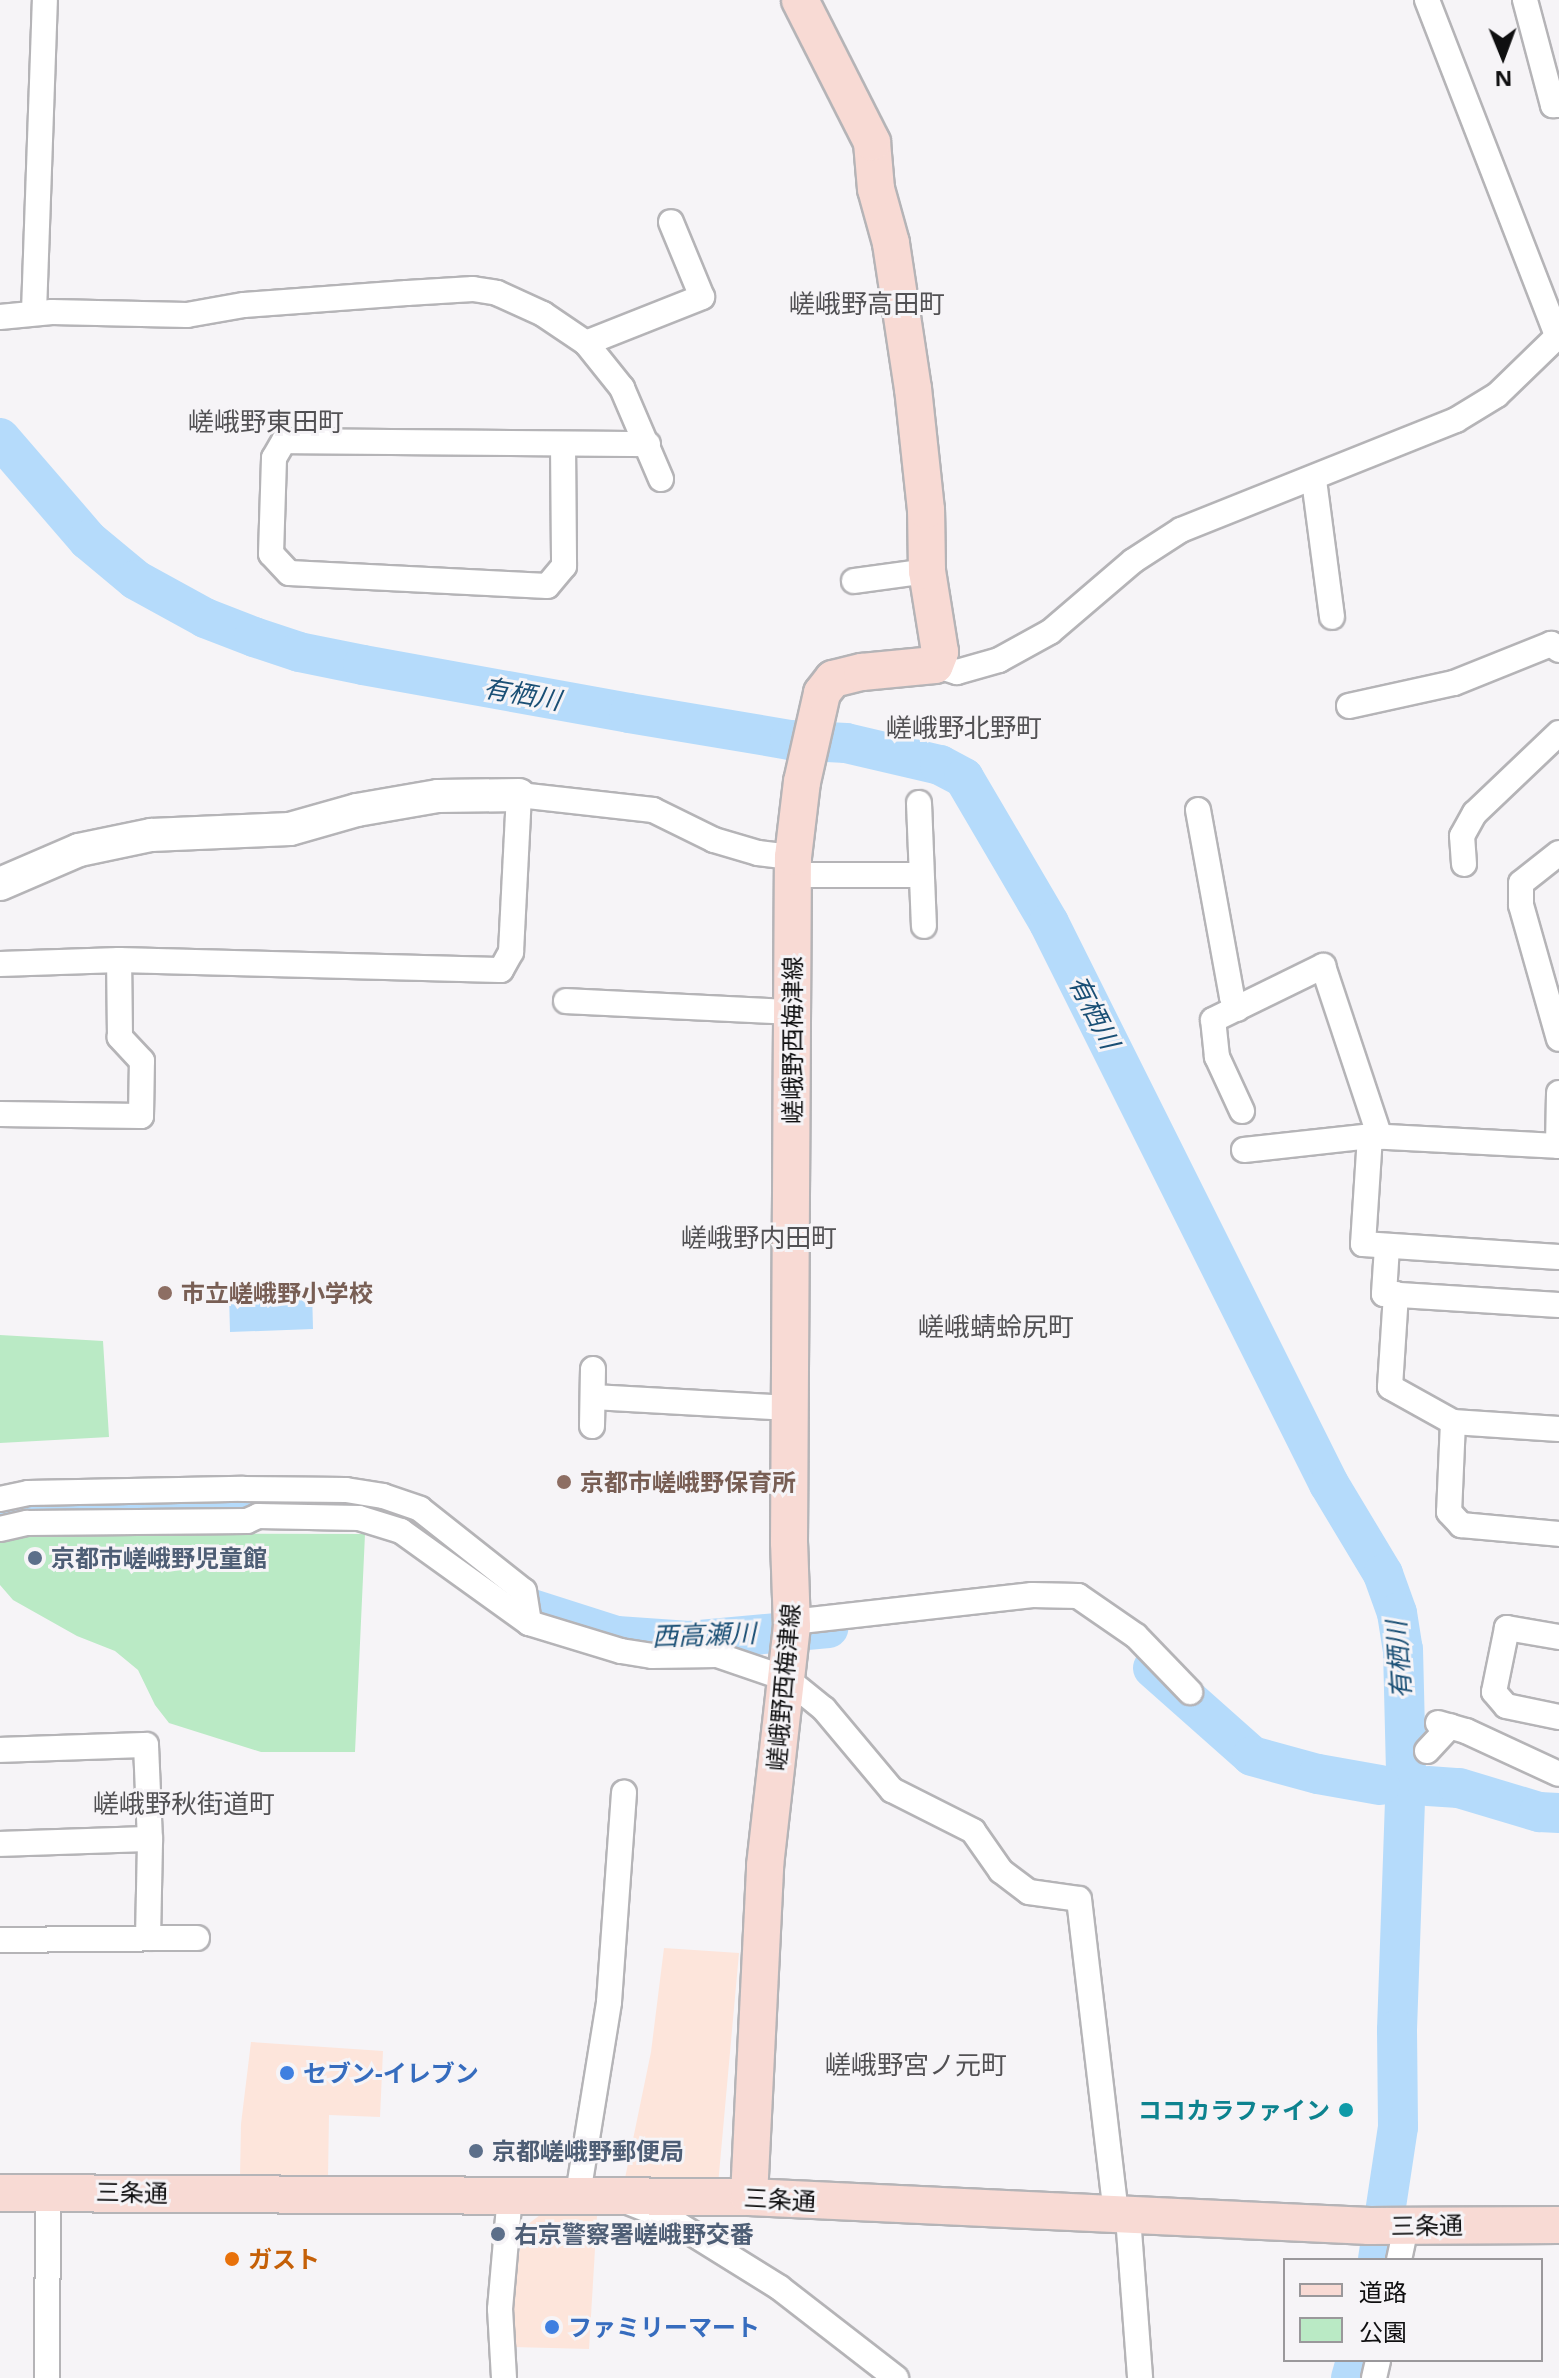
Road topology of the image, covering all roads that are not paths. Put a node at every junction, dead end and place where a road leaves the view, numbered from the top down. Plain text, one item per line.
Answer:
1 (45, 0) edge
2 (800, 0) edge
3 (1427, 0) edge
4 (1525, 0) edge
5 (1559, 105) edge
6 (671, 222) dead end
7 (34, 312) junction
8 (0, 317) edge
9 (1558, 336) edge
10 (586, 343) junction
11 (563, 444) junction
12 (648, 444) junction
13 (661, 479) dead end
14 (1314, 480) junction
15 (927, 571) junction
16 (854, 581) dead end
17 (1332, 617) dead end
18 (1559, 650) edge
19 (935, 665) junction
20 (1349, 706) dead end
21 (1559, 733) edge
22 (519, 795) junction
23 (919, 803) dead end
24 (1198, 810) dead end
25 (1559, 853) edge
26 (1464, 864) dead end
27 (793, 866) junction
28 (921, 875) junction
29 (0, 884) edge
30 (924, 926) dead end
31 (119, 960) junction
32 (0, 964) edge
33 (566, 1001) dead end
34 (1237, 1009) junction
35 (792, 1012) junction
36 (1559, 1039) edge
37 (1559, 1093) edge
38 (1242, 1111) dead end
39 (0, 1114) edge
40 (1375, 1137) junction
41 (1558, 1146) edge
42 (1244, 1150) dead end
43 (1387, 1247) junction
44 (1559, 1257) edge
45 (1396, 1294) junction
46 (1559, 1305) edge
47 (593, 1369) dead end
48 (593, 1397) junction
49 (790, 1408) junction
50 (1453, 1422) junction
51 (592, 1426) dead end
52 (1559, 1429) edge
53 (243, 1489) junction
54 (0, 1499) edge
55 (247, 1521) junction
56 (0, 1529) edge
57 (1559, 1534) edge
58 (529, 1623) junction
59 (792, 1629) junction
60 (1559, 1637) edge
61 (787, 1679) junction
62 (1190, 1692) dead end
63 (1559, 1717) edge
64 (0, 1750) edge
65 (1427, 1751) dead end
66 (1559, 1774) edge
67 (624, 1793) dead end
68 (150, 1839) junction
69 (0, 1844) edge
70 (148, 1938) junction
71 (197, 1938) dead end
72 (0, 1940) edge
73 (48, 2191) junction
74 (0, 2193) edge
75 (510, 2195) junction
76 (594, 2195) junction
77 (749, 2197) junction
78 (1122, 2217) junction
79 (1559, 2225) edge
80 (1394, 2234) edge
81 (47, 2378) edge
82 (504, 2378) edge
83 (896, 2378) edge
84 (1140, 2378) edge

1 - 7 street
2 - 15 main road
3 - 9 street
4 - 5 street
6 - 10 street
7 - 8 street
7 - 10 street
9 - 14 street
10 - 12 street
11 - 11 street
11 - 12 street
12 - 13 street
14 - 17 street
14 - 19 street
15 - 16 street
15 - 19 main road
18 - 20 street
19 - 27 main road, 嵯峨野西梅津線
21 - 26 street
22 - 27 street
22 - 29 street
22 - 31 street
23 - 28 street
24 - 34 street
25 - 36 street
27 - 28 street
27 - 35 main road, 嵯峨野西梅津線
28 - 30 street
31 - 32 street
31 - 39 street
33 - 35 street
34 - 38 street
34 - 40 street
35 - 49 main road, 嵯峨野西梅津線
37 - 41 street
40 - 41 street
40 - 42 street
40 - 43 street
43 - 44 street
43 - 45 street
45 - 46 street
45 - 50 street
47 - 48 street
48 - 49 street
48 - 51 street
49 - 59 main road, 嵯峨野西梅津線
50 - 52 street
50 - 57 street
53 - 54 street
53 - 55 street
53 - 58 street
55 - 56 street
55 - 58 street
58 - 61 street
59 - 61 main road, 嵯峨野西梅津線
59 - 62 street
60 - 63 street
61 - 77 main road, 嵯峨野西梅津線
61 - 78 street
64 - 68 street
65 - 66 street
67 - 76 street
68 - 69 street
68 - 70 street
70 - 71 street
70 - 72 street
73 - 74 main road, 三条通
73 - 75 main road, 三条通
73 - 81 street
75 - 76 main road, 三条通
75 - 82 street
76 - 77 main road, 三条通
76 - 83 street
77 - 78 main road, 三条通
78 - 80 main road, 三条通
78 - 84 street
79 - 80 main road, 三条通

